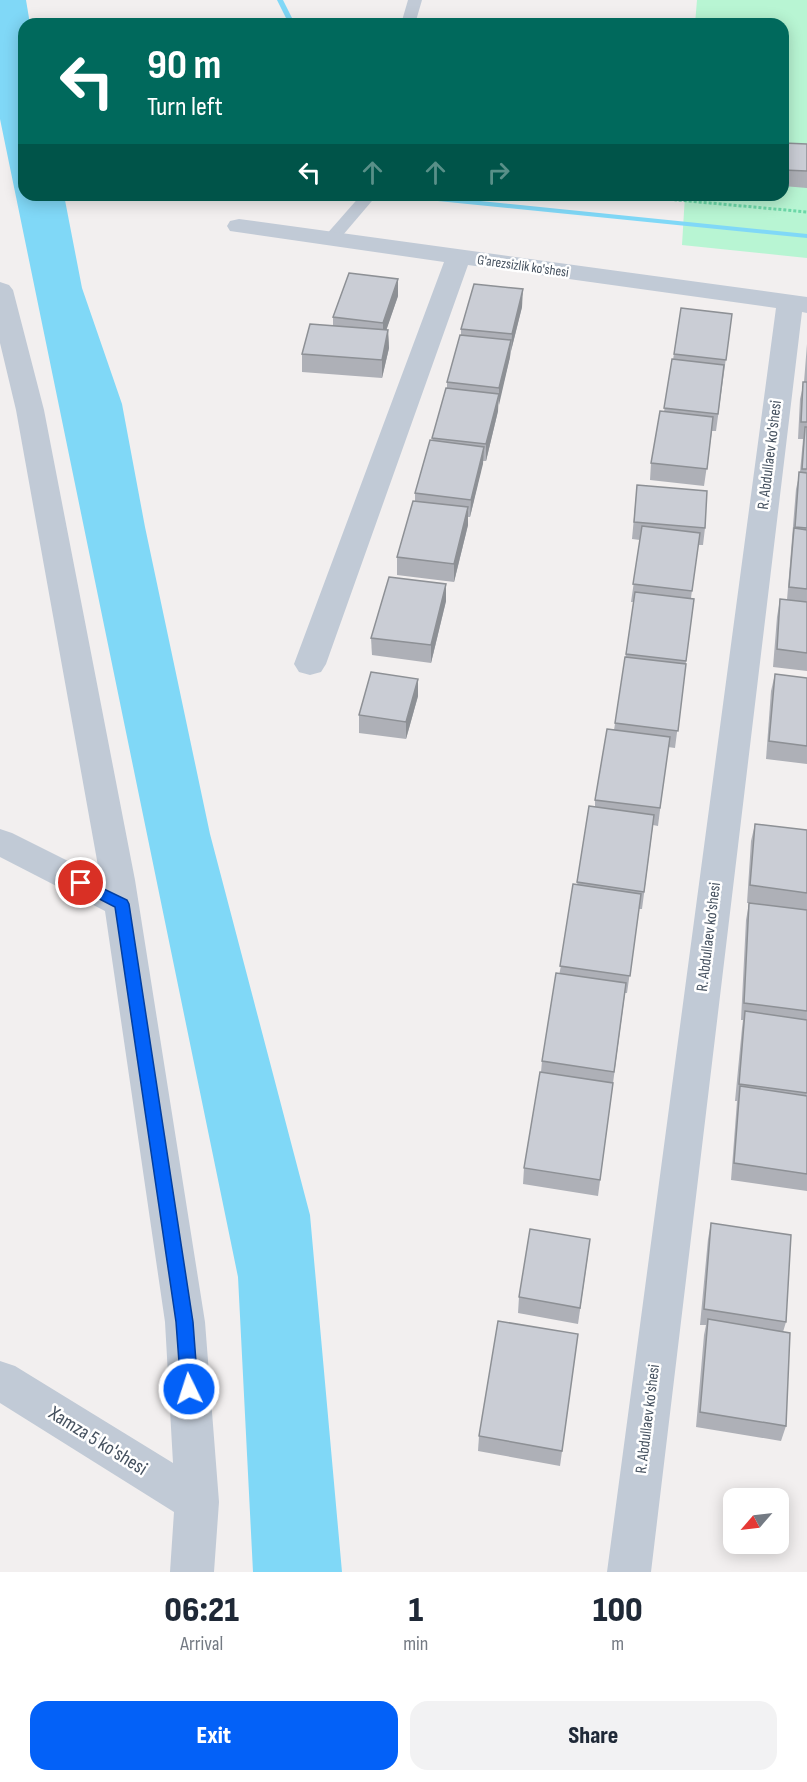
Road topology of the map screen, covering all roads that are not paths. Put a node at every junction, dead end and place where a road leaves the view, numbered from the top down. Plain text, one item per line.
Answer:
1 (415, 0) edge
2 (410, 18) edge
3 (364, 201) edge
4 (239, 226) dead end
5 (331, 239) junction
6 (458, 257) junction
7 (0, 290) edge
8 (798, 304) edge
9 (310, 664) dead end
10 (0, 842) edge
11 (122, 904) junction
12 (0, 1380) edge
13 (197, 1502) junction
14 (192, 1572) edge
15 (629, 1572) edge

1 - 2 lane
3 - 5 lane
4 - 5 street, G'arezsizlik ko'shesi
5 - 6 street, G'arezsizlik ko'shesi
6 - 8 street, G'arezsizlik ko'shesi
6 - 9 street
7 - 11 street
8 - 15 street, R. Abdullaev ko'shesi
10 - 11 street
11 - 13 street
12 - 13 street, Xamza 5 ko'shesi
13 - 14 street

